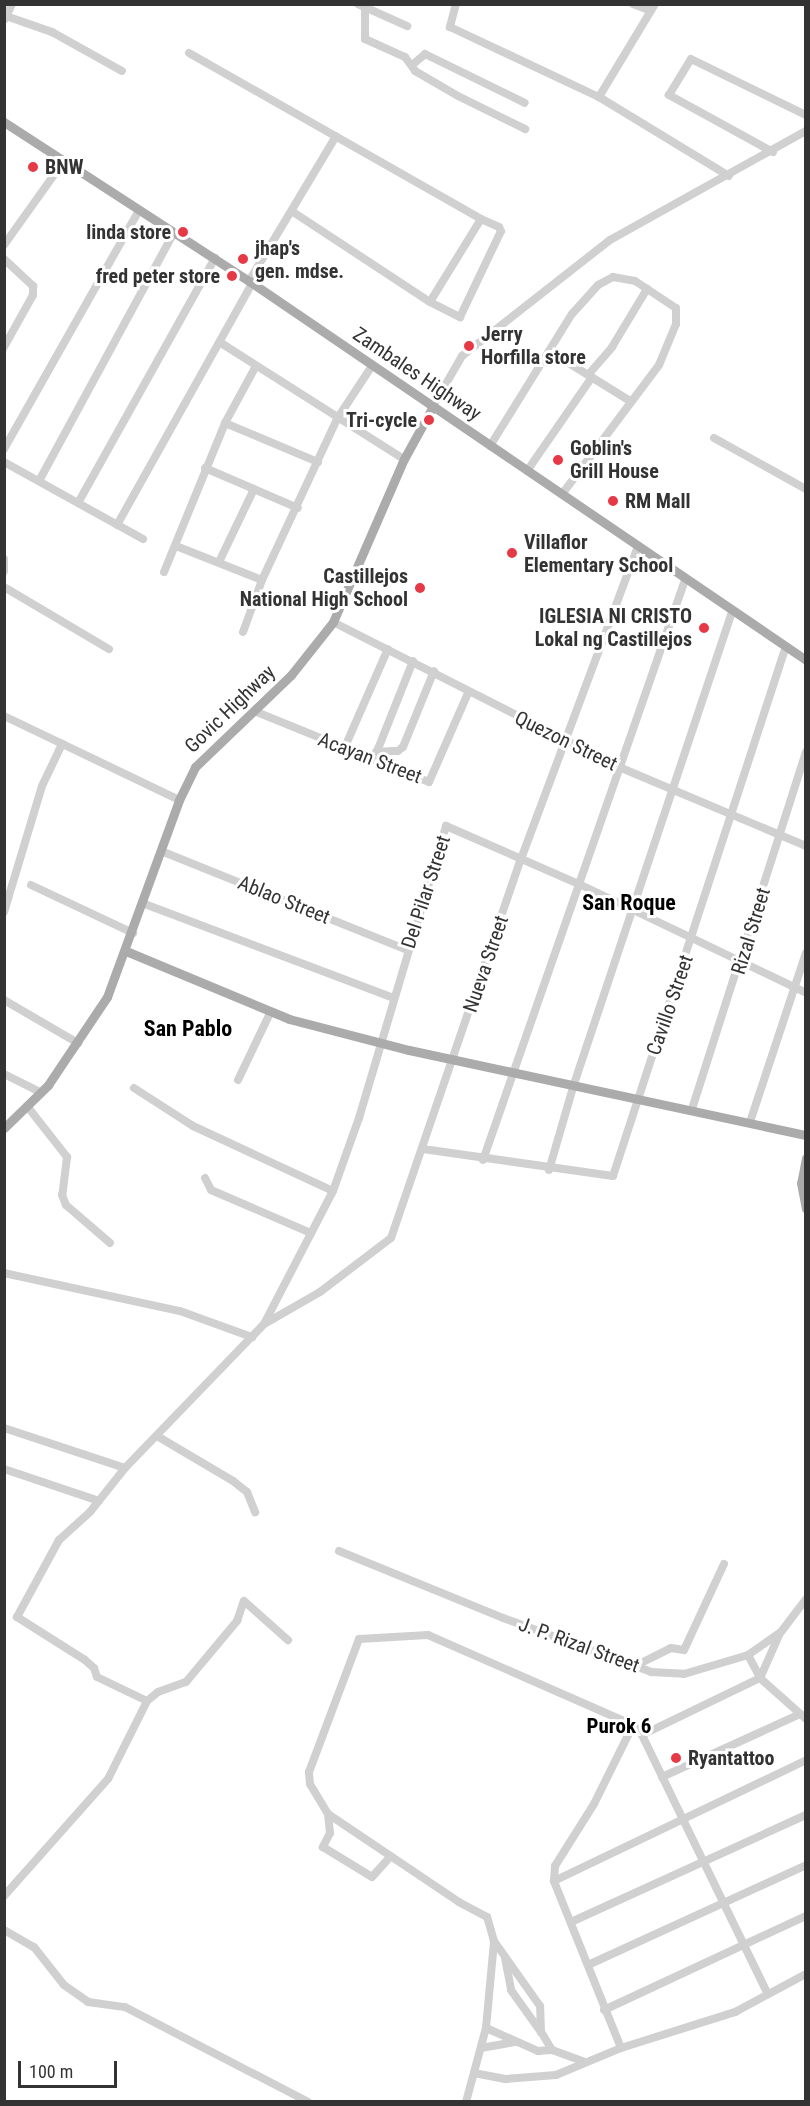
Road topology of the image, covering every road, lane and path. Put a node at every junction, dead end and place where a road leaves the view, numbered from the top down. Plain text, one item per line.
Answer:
1 (12, 4) edge
2 (456, 4) edge
3 (633, 4) edge
4 (362, 6) edge
5 (653, 8) edge
6 (5, 18) edge
7 (407, 26) dead end
8 (189, 53) dead end
9 (412, 65) junction
10 (122, 71) dead end
11 (599, 97) junction
12 (525, 103) dead end
13 (806, 115) edge
14 (4, 122) edge
15 (525, 129) dead end
16 (806, 131) edge
17 (336, 136) junction
18 (773, 152) junction
19 (64, 161) junction
20 (729, 176) junction
21 (139, 210) junction
22 (292, 212) junction
23 (481, 219) junction
24 (174, 232) junction
25 (4, 244) edge
26 (215, 258) junction
27 (4, 259) edge
28 (251, 282) junction
29 (647, 289) junction
30 (430, 302) junction
31 (221, 343) junction
32 (4, 347) edge
33 (551, 352) junction
34 (256, 366) junction
35 (372, 366) junction
36 (590, 376) junction
37 (630, 401) junction
38 (432, 408) junction
39 (337, 419) junction
40 (225, 423) junction
41 (714, 438) dead end
42 (490, 446) junction
43 (4, 449) edge
44 (404, 459) junction
45 (4, 462) edge
46 (318, 462) junction
47 (205, 468) junction
48 (527, 471) junction
49 (39, 481) junction
50 (254, 489) junction
51 (806, 489) edge
52 (562, 494) junction
53 (78, 503) junction
54 (298, 508) junction
55 (117, 525) junction
56 (143, 539) dead end
57 (176, 546) junction
58 (638, 546) junction
59 (4, 559) edge
60 (219, 562) junction
61 (4, 571) edge
62 (164, 572) dead end
63 (262, 580) junction
64 (685, 580) junction
65 (4, 587) edge
66 (732, 613) junction
67 (333, 622) junction
68 (243, 632) dead end
69 (109, 649) dead end
70 (388, 649) junction
71 (785, 649) junction
72 (806, 660) edge
73 (413, 661) junction
74 (434, 671) junction
75 (468, 693) junction
76 (254, 711) junction
77 (4, 716) edge
78 (566, 742) junction
79 (62, 744) junction
80 (344, 749) junction
81 (376, 752) junction
82 (806, 752) edge
83 (373, 761) junction
84 (619, 767) junction
85 (674, 790) junction
86 (179, 800) junction
87 (733, 816) junction
88 (781, 835) junction
89 (806, 846) edge
90 (161, 851) junction
91 (521, 859) junction
92 (579, 884) junction
93 (31, 885) dead end
94 (142, 903) junction
95 (634, 910) junction
96 (4, 912) edge
97 (133, 933) junction
98 (693, 939) junction
99 (407, 950) junction
100 (126, 951) junction
101 (806, 953) edge
102 (741, 963) junction
103 (794, 988) junction
104 (806, 993) edge
105 (394, 998) junction
106 (4, 1000) edge
107 (271, 1011) junction
108 (380, 1041) junction
109 (78, 1043) junction
110 (453, 1060) junction
111 (513, 1072) junction
112 (4, 1074) edge
113 (238, 1080) dead end
114 (574, 1084) junction
115 (134, 1088) dead end
116 (40, 1092) junction
117 (639, 1097) junction
118 (27, 1106) junction
119 (692, 1109) junction
120 (750, 1122) junction
121 (4, 1128) edge
122 (806, 1135) edge
123 (423, 1149) junction
124 (806, 1158) edge
125 (483, 1160) junction
126 (549, 1170) junction
127 (205, 1178) dead end
128 (333, 1191) junction
129 (806, 1209) edge
130 (311, 1233) junction
131 (110, 1243) dead end
132 (4, 1273) edge
133 (264, 1324) junction
134 (252, 1337) junction
135 (4, 1428) edge
136 (157, 1436) junction
137 (125, 1468) junction
138 (4, 1469) edge
139 (99, 1501) junction
140 (255, 1512) dead end
141 (339, 1551) dead end
142 (724, 1564) dead end
143 (806, 1599) edge
144 (781, 1632) junction
145 (288, 1640) dead end
146 (748, 1655) junction
147 (635, 1666) junction
148 (760, 1678) junction
149 (147, 1701) junction
150 (803, 1716) edge
151 (633, 1725) junction
152 (642, 1735) junction
153 (806, 1760) edge
154 (662, 1777) junction
155 (328, 1814) junction
156 (806, 1815) edge
157 (680, 1817) junction
158 (390, 1856) junction
159 (702, 1861) junction
160 (806, 1865) edge
161 (554, 1881) junction
162 (4, 1896) edge
163 (722, 1901) junction
164 (806, 1916) edge
165 (571, 1922) junction
166 (4, 1930) edge
167 (494, 1941) junction
168 (743, 1943) junction
169 (505, 1956) junction
170 (588, 1965) junction
171 (806, 1974) edge
172 (768, 1994) junction
173 (604, 2010) junction
174 (486, 2028) junction
175 (542, 2032) junction
176 (516, 2042) junction
177 (481, 2048) junction
178 (621, 2048) junction
179 (552, 2050) junction
180 (585, 2062) junction
181 (474, 2073) junction
182 (309, 2102) edge
183 (466, 2102) edge

1 - 6 street
2 - 11 street
3 - 5 street
4 - 7 street
4 - 9 street
5 - 11 street
6 - 10 street
8 - 17 street
9 - 12 street
9 - 15 street
11 - 20 street
13 - 18 street
14 - 19 main road, Zambales Highway
16 - 18 street
17 - 22 street
17 - 23 street
18 - 20 street
19 - 21 main road, Zambales Highway
19 - 25 street
20 - 38 street
21 - 24 main road, Zambales Highway
21 - 43 street
22 - 28 street
22 - 30 street
23 - 30 street
23 - 30 street
24 - 26 main road, Zambales Highway
24 - 49 street
26 - 28 main road, Zambales Highway
26 - 53 street
27 - 32 street
28 - 31 street
28 - 35 main road, Zambales Highway
29 - 33 street
29 - 36 street
29 - 37 street
31 - 34 street
31 - 55 street
33 - 36 street
33 - 42 street
34 - 39 street
34 - 40 street
35 - 38 main road, Zambales Highway
35 - 39 street
36 - 37 street
36 - 48 street
37 - 52 street
38 - 42 main road, Zambales Highway
38 - 44 main road, Govic Highway
39 - 44 street
39 - 46 street
40 - 46 street
40 - 47 street
41 - 51 street
42 - 48 main road, Zambales Highway
44 - 67 main road, Govic Highway
45 - 49 street
46 - 54 street
47 - 50 street
47 - 57 street
48 - 52 main road, Zambales Highway
49 - 53 street
50 - 54 street
50 - 60 street
52 - 58 main road, Zambales Highway
53 - 55 street
54 - 63 street
55 - 56 street
57 - 60 street
57 - 62 street
58 - 64 main road, Zambales Highway
58 - 78 street, Nueva Street
59 - 61 street
60 - 63 street
63 - 68 street
64 - 66 main road, Zambales Highway
64 - 84 street
65 - 69 street
66 - 71 main road, Zambales Highway
66 - 85 street
67 - 70 street, Quezon Street
67 - 76 main road, Govic Highway
70 - 73 street, Quezon Street
70 - 80 street
71 - 72 main road, Zambales Highway
71 - 87 street, Cavillo Street
73 - 74 street, Quezon Street
73 - 81 street
74 - 75 street, Quezon Street
74 - 81 street
75 - 78 street, Quezon Street
75 - 83 street, Acayan Street
76 - 80 street, Acayan Street
76 - 86 main road, Govic Highway
77 - 79 street
78 - 84 street, Quezon Street
78 - 91 street, Nueva Street
79 - 86 street
79 - 96 street
80 - 83 street, Acayan Street
81 - 83 street
82 - 88 street, Rizal Street
84 - 85 street, Quezon Street
84 - 92 street
85 - 87 street, Quezon Street
85 - 95 street
86 - 90 main road, Govic Highway
87 - 88 street, Quezon Street
87 - 98 street, Cavillo Street
88 - 89 street, Quezon Street
88 - 102 street, Rizal Street
90 - 94 main road, Govic Highway
90 - 99 street, Ablao Street
91 - 92 street, Del Pilar Street
91 - 99 street, Del Pilar Street
91 - 110 street, Nueva Street
92 - 95 street, Del Pilar Street
92 - 111 street
93 - 97 street
94 - 97 main road, Govic Highway
94 - 105 street
95 - 98 street, Del Pilar Street
95 - 114 street
97 - 100 main road, Govic Highway
98 - 102 street, Del Pilar Street
98 - 117 street, Cavillo Street
99 - 105 street, Del Pilar Street
100 - 107 main road
100 - 109 main road, Govic Highway
101 - 103 street
102 - 103 street, Del Pilar Street
102 - 119 street, Rizal Street
103 - 104 street, Del Pilar Street
103 - 120 street
105 - 108 street, Del Pilar Street
106 - 109 street
107 - 108 main road
107 - 113 street
108 - 110 main road
108 - 128 street, Del Pilar Street
109 - 116 main road, Govic Highway
110 - 111 main road
110 - 123 street, Nueva Street
111 - 114 main road
111 - 125 street
112 - 116 street
114 - 117 main road
114 - 126 street
115 - 128 street
116 - 118 main road, Govic Highway
117 - 119 main road
117 - 126 street, Cavillo Street
118 - 121 main road, Govic Highway
118 - 131 street
119 - 120 main road
120 - 122 main road
123 - 125 street, Cavillo Street
123 - 133 street, Nueva Street
124 - 129 main road
125 - 126 street, Cavillo Street
127 - 130 street
128 - 130 street, Del Pilar Street
130 - 133 street, Del Pilar Street
132 - 134 street
133 - 134 street
134 - 136 street
135 - 137 street
136 - 137 street
136 - 140 street
137 - 139 street
138 - 139 street
139 - 149 street
141 - 147 street, J. P. Rizal Street
142 - 147 street
143 - 144 street, J. P. Rizal Street
144 - 146 street, J. P. Rizal Street
144 - 148 street
145 - 149 street
146 - 147 street, J. P. Rizal Street
146 - 148 street
148 - 150 street
148 - 152 street
149 - 162 street
150 - 154 street
151 - 152 street
151 - 155 street
151 - 161 street
152 - 154 street
153 - 157 street
154 - 157 street
155 - 158 street
155 - 158 street
156 - 159 street
157 - 159 street
157 - 161 street
158 - 167 street
159 - 163 street
159 - 165 street
160 - 163 street
161 - 165 street
163 - 168 street
163 - 170 street
164 - 168 street
165 - 170 street
166 - 182 street
167 - 169 street
167 - 174 street
168 - 172 street
168 - 173 street
169 - 175 street
169 - 175 street
170 - 173 street
171 - 172 street
172 - 178 street
173 - 178 street
174 - 176 street
174 - 177 street
175 - 179 street
176 - 177 street
176 - 179 street
177 - 181 street
178 - 180 street
179 - 180 street
180 - 181 street
181 - 183 street

